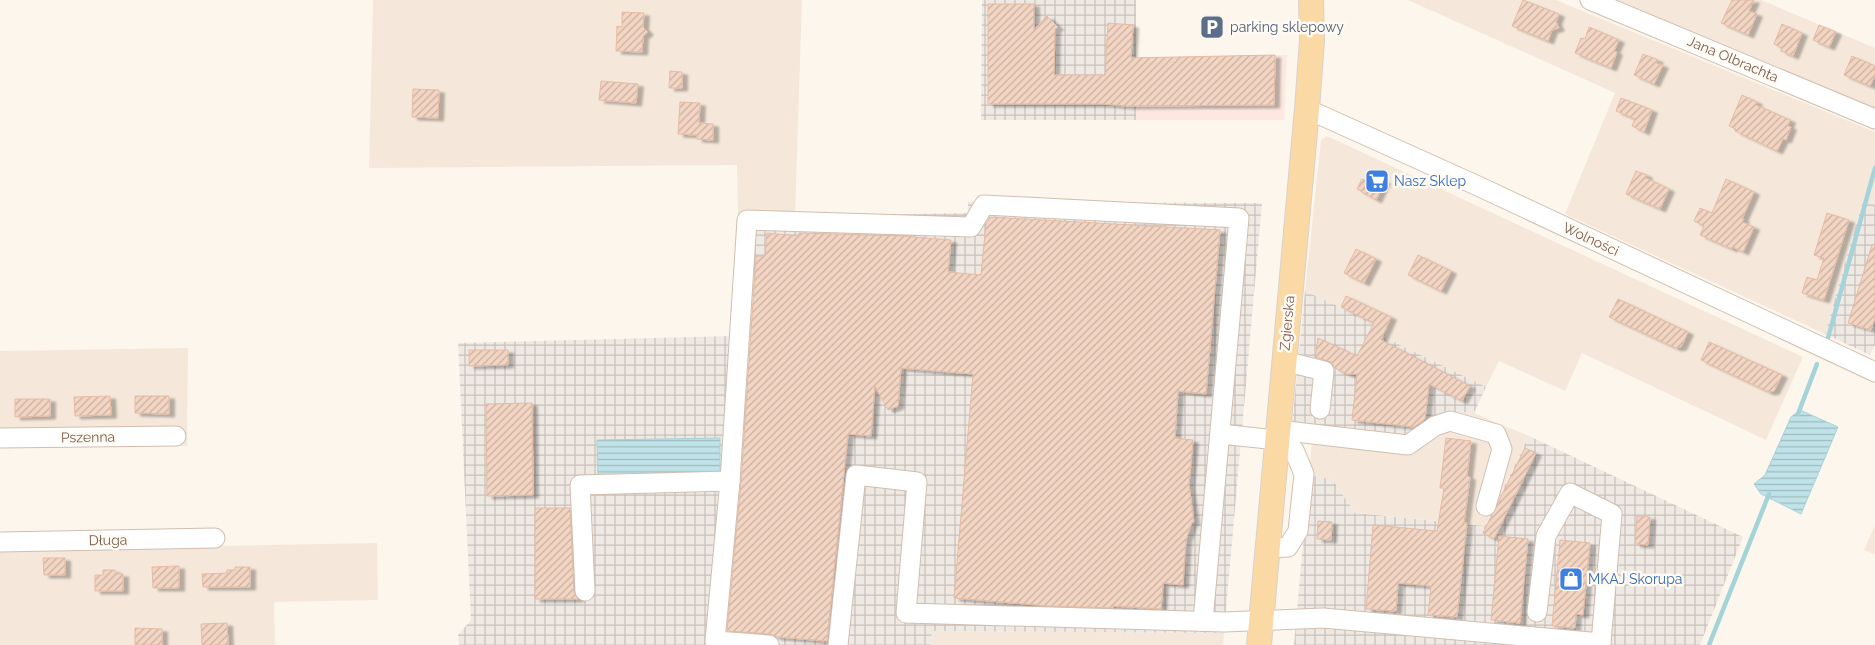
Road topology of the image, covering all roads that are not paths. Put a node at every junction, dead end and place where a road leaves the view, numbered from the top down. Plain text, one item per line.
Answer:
1 (1311, 0) edge
2 (1590, 0) edge
3 (1306, 109) junction
4 (1875, 119) edge
5 (1284, 361) junction
6 (1875, 372) edge
7 (1320, 409) dead end
8 (1220, 434) junction
9 (1277, 435) junction
10 (176, 436) dead end
11 (0, 438) edge
12 (730, 481) junction
13 (1486, 506) dead end
14 (215, 538) dead end
15 (0, 542) edge
16 (585, 591) dead end
17 (1537, 612) dead end
18 (1261, 619) junction
19 (1203, 621) junction
20 (769, 645) edge
21 (838, 645) edge
22 (1259, 645) edge

1 - 3 main road, Zgierska
2 - 4 street, Jana Olbrachta
3 - 5 main road, Zgierska
3 - 6 street, Wolności
5 - 7 street
5 - 9 main road, Zgierska
8 - 9 street
8 - 12 street
8 - 19 street
9 - 13 street
9 - 18 main road, Zgierska
10 - 11 street, Pszenna
12 - 16 street
12 - 20 street
14 - 15 street, Długa
17 - 18 street
18 - 19 street
18 - 22 main road, Zgierska
19 - 21 street

